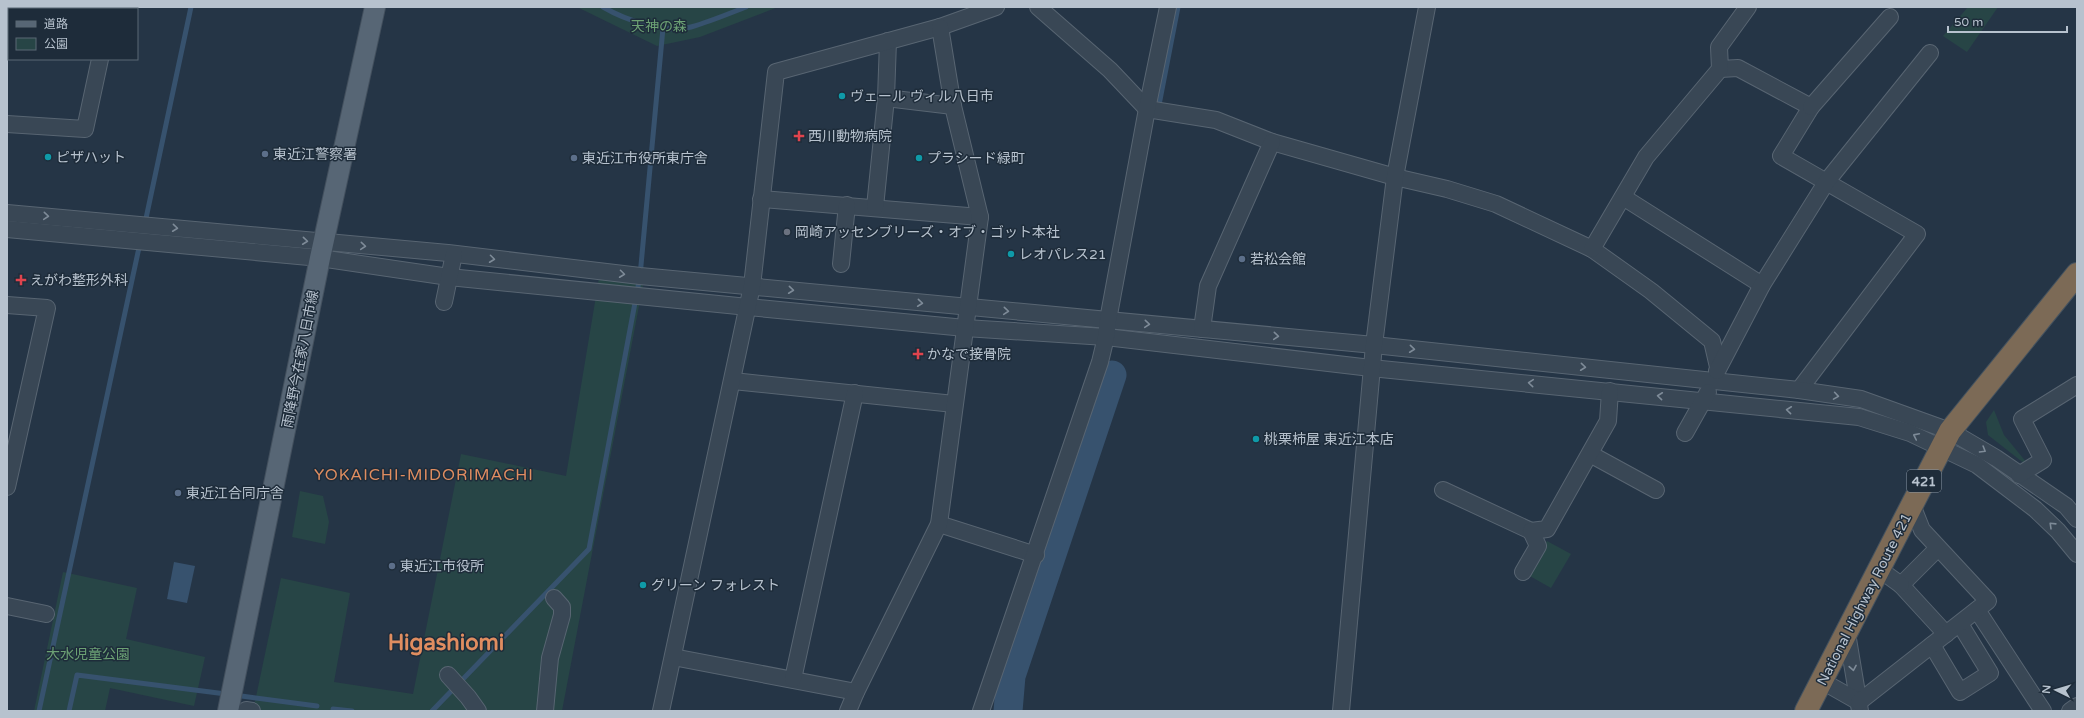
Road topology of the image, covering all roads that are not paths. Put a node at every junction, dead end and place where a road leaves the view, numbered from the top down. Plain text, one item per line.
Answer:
1 (375, 7) edge
2 (996, 7) edge
3 (1038, 7) edge
4 (1168, 7) edge
5 (1427, 7) edge
6 (1748, 7) edge
7 (1890, 17) dead end
8 (940, 27) junction
9 (888, 41) junction
10 (1930, 53) dead end
11 (100, 60) edge
12 (1720, 69) junction
13 (886, 98) junction
14 (953, 106) junction
15 (1811, 107) junction
16 (1147, 109) junction
17 (7, 124) edge
18 (1272, 142) junction
19 (1395, 177) junction
20 (1827, 181) junction
21 (1623, 197) junction
22 (761, 199) junction
23 (847, 205) junction
24 (876, 207) junction
25 (7, 213) edge
26 (980, 217) junction
27 (7, 229) edge
28 (1592, 249) junction
29 (322, 250) junction
30 (454, 254) junction
31 (841, 264) dead end
32 (2077, 274) edge
33 (449, 277) junction
34 (1762, 284) junction
35 (752, 286) junction
36 (444, 302) dead end
37 (7, 305) edge
38 (748, 307) junction
39 (967, 307) junction
40 (1108, 320) junction
41 (965, 328) junction
42 (1202, 329) junction
43 (1106, 337) junction
44 (1374, 345) junction
45 (1371, 368) junction
46 (1716, 374) junction
47 (733, 381) junction
48 (2077, 385) edge
49 (1799, 390) junction
50 (1610, 391) junction
51 (855, 393) junction
52 (1703, 401) junction
53 (954, 404) junction
54 (1685, 433) dead end
55 (1945, 439) junction
56 (1590, 454) junction
57 (2019, 475) junction
58 (7, 487) edge
59 (1443, 490) dead end
60 (1656, 490) dead end
61 (1912, 505) junction
62 (2077, 519) edge
63 (939, 524) junction
64 (1531, 531) junction
65 (1938, 548) junction
66 (2077, 554) edge
67 (1036, 555) junction
68 (1879, 569) junction
69 (1523, 572) dead end
70 (1901, 585) junction
71 (558, 602) dead end
72 (7, 606) edge
73 (1977, 610) junction
74 (46, 614) dead end
75 (1960, 624) junction
76 (1847, 633) junction
77 (1946, 634) junction
78 (1932, 645) junction
79 (673, 657) junction
80 (448, 675) dead end
81 (793, 679) junction
82 (1822, 681) junction
83 (856, 692) junction
84 (2077, 706) edge
85 (1860, 707) edge
86 (242, 711) edge
87 (478, 711) edge
88 (545, 711) edge
89 (661, 711) edge
90 (848, 711) edge
91 (981, 711) edge
92 (1341, 711) edge
93 (1806, 711) edge
94 (2043, 711) edge
95 (2070, 711) edge

1 - 29 main road, 雨降野今在家八日市線
2 - 8 street
3 - 16 street
4 - 16 street
5 - 19 street
6 - 12 street
7 - 15 street
8 - 9 street
8 - 14 street
9 - 13 street
9 - 22 street
10 - 20 street
11 - 17 street
12 - 15 street
12 - 21 street
13 - 14 street
13 - 24 street
14 - 26 street
15 - 20 street
16 - 18 street
16 - 40 street
18 - 19 street
18 - 42 street
19 - 28 street
19 - 44 street
20 - 34 street
20 - 49 street
21 - 28 street
21 - 34 street
22 - 23 street
22 - 35 street
23 - 24 street
23 - 31 street
24 - 26 street
25 -> 29 street
26 - 39 street
27 - 29 street
28 - 46 street
29 -> 30 street
29 - 33 street
29 - 86 main road, 雨降野今在家八日市線
30 - 33 street
30 -> 35 street
32 - 55 highway, National Highway Route 421 / 421
33 - 36 street
33 - 38 street
34 - 46 street
35 - 38 street
35 -> 39 street
37 - 58 street
38 - 41 street
38 - 47 street
39 -> 40 street
39 - 41 street
40 -> 42 street
40 - 43 street
41 - 43 street
41 - 53 street
42 -> 44 street
43 - 45 street
43 - 67 street
44 - 45 street
44 -> 46 street
50 -> 45 street
45 - 92 street
46 - 49 street
46 - 52 street
47 - 51 street
47 - 79 street
48 - 57 street
49 -> 55 street
52 -> 50 street
50 - 56 street
51 - 53 street
51 - 81 street
52 - 54 street
55 -> 52 street
53 - 63 street
55 -> 57 street
55 - 61 highway, National Highway Route 421 / 421
66 -> 55 street
56 - 60 street
56 - 64 street
57 - 62 street
59 - 64 street
61 - 65 street
61 - 68 highway, National Highway Route 421 / 421
63 - 67 street
63 - 83 street
64 - 69 street
65 - 70 street
65 - 73 street
67 - 91 street
68 - 70 street
68 - 76 highway, National Highway Route 421 / 421
70 - 77 street
71 - 88 street
72 - 74 street
73 - 75 street
73 - 94 street
75 - 77 street
75 - 78 street
76 - 82 highway, National Highway Route 421 / 421
76 -> 85 street
77 - 78 street
78 - 85 street
79 - 81 street
79 - 89 street
80 - 87 street
81 - 83 street
82 - 85 street
82 - 93 highway, National Highway Route 421 / 421
83 - 90 street
84 - 95 street

